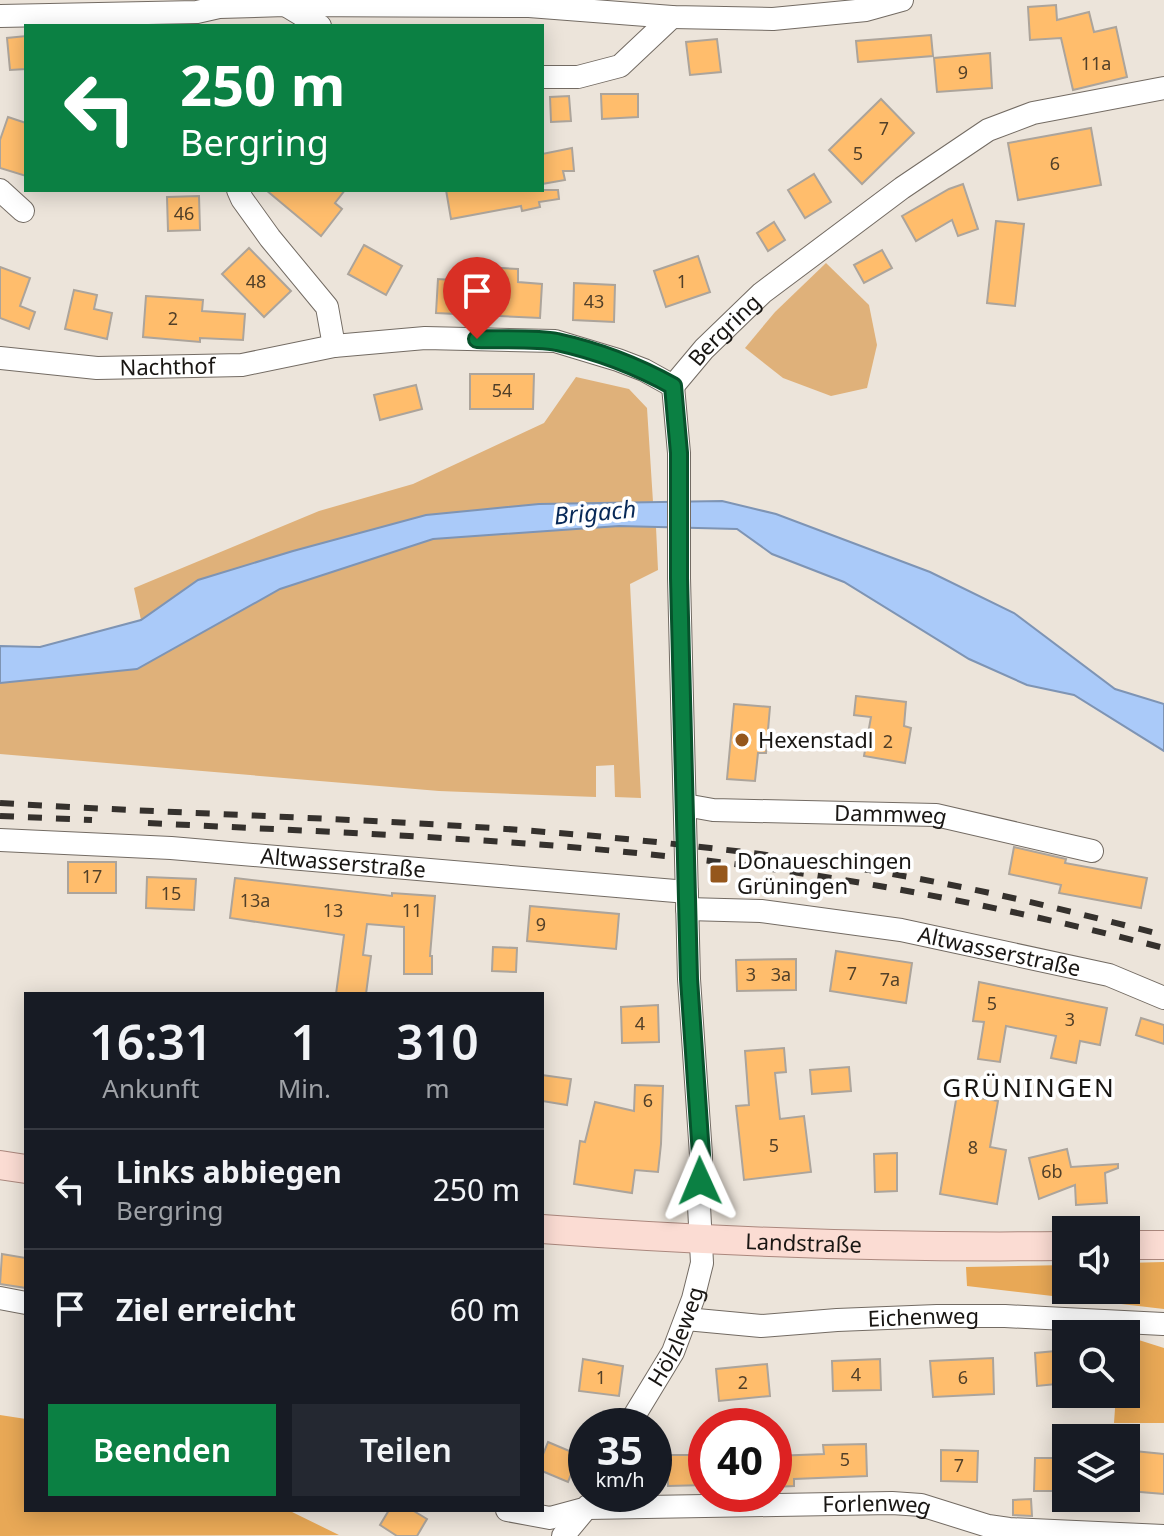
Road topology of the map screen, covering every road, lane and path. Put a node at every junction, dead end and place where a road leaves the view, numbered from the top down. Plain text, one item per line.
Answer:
1 (902, 0) edge
2 (285, 5) junction
3 (209, 11) edge
4 (0, 16) edge
5 (672, 17) junction
6 (317, 24) edge
7 (544, 77) edge
8 (1164, 88) edge
9 (0, 190) edge
10 (239, 192) edge
11 (23, 211) dead end
12 (334, 346) junction
13 (0, 358) edge
14 (673, 386) junction
15 (685, 805) junction
16 (0, 840) edge
17 (1092, 851) dead end
18 (687, 901) junction
19 (1164, 998) edge
20 (0, 1165) edge
21 (24, 1169) edge
22 (544, 1229) edge
23 (701, 1239) junction
24 (1140, 1245) edge
25 (1164, 1245) edge
26 (1052, 1246) edge
27 (0, 1298) edge
28 (24, 1303) edge
29 (686, 1319) junction
30 (1163, 1324) edge
31 (639, 1408) edge
32 (672, 1502) edge
33 (568, 1510) edge
34 (518, 1512) edge
35 (582, 1512) edge
36 (563, 1536) edge
37 (1164, 1536) edge

1 - 5 street
2 - 3 street
2 - 5 street
2 - 6 street
3 - 4 street
5 - 7 street
8 - 14 street, Bergring
9 - 11 street
10 - 12 street
12 - 13 street, Nachthof
12 - 14 street, Bergring
14 - 15 street, Hölzleweg
15 - 17 street, Dammweg
15 - 18 street, Hölzleweg
16 - 18 street, Altwasserstraße
18 - 19 street, Altwasserstraße
18 - 23 street, Hölzleweg
20 - 21 main road
22 - 23 main road, Landstraße
23 - 26 main road, Landstraße
23 - 29 street, Hölzleweg
24 - 25 main road
27 - 28 street
29 - 30 street, Eichenweg
29 - 31 street, Hölzleweg
32 - 37 street, Forlenweg
33 - 34 street, Forlenweg
35 - 36 street

